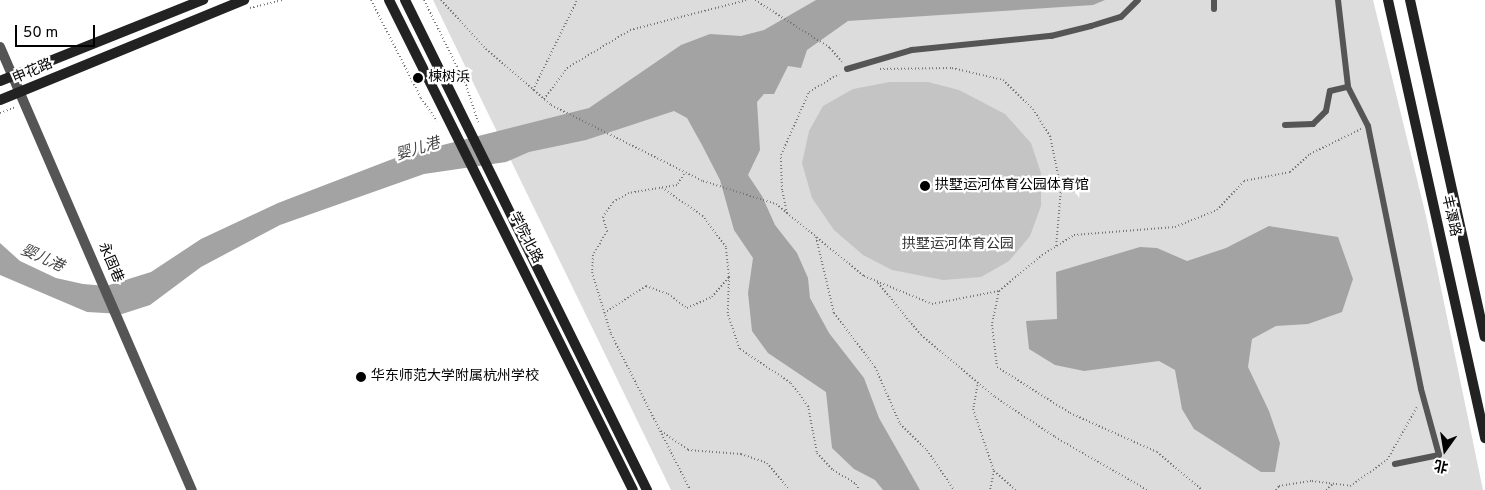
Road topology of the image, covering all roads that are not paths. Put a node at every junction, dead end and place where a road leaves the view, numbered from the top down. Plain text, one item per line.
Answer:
1 (203, 0) edge
2 (244, 0) edge
3 (389, 0) edge
4 (405, 0) edge
5 (1138, 0) edge
6 (1214, 0) edge
7 (1338, 0) edge
8 (1388, 0) edge
9 (1410, 0) edge
10 (1214, 10) dead end
11 (0, 47) edge
12 (847, 68) road end
13 (12, 76) junction
14 (0, 81) edge
15 (1348, 87) junction
16 (20, 92) junction
17 (0, 100) edge
18 (1285, 125) dead end
19 (1485, 337) edge
20 (1484, 432) edge
21 (1395, 464) dead end
22 (192, 490) edge
23 (633, 490) edge
24 (647, 490) edge

1 - 13 main road, 申花路
2 - 16 main road, 申花路
3 - 23 main road, 学院北路
4 - 24 main road, 学院北路
5 - 12 lane
6 - 10 lane
7 - 15 lane
8 - 20 main road, 丰潭路
9 - 19 main road, 丰潭路
11 - 13 street, 永固巷
13 - 14 main road, 申花路
13 - 16 street, 永固巷
15 - 18 lane
15 - 21 lane
16 - 17 main road, 申花路
16 - 22 street, 永固巷

